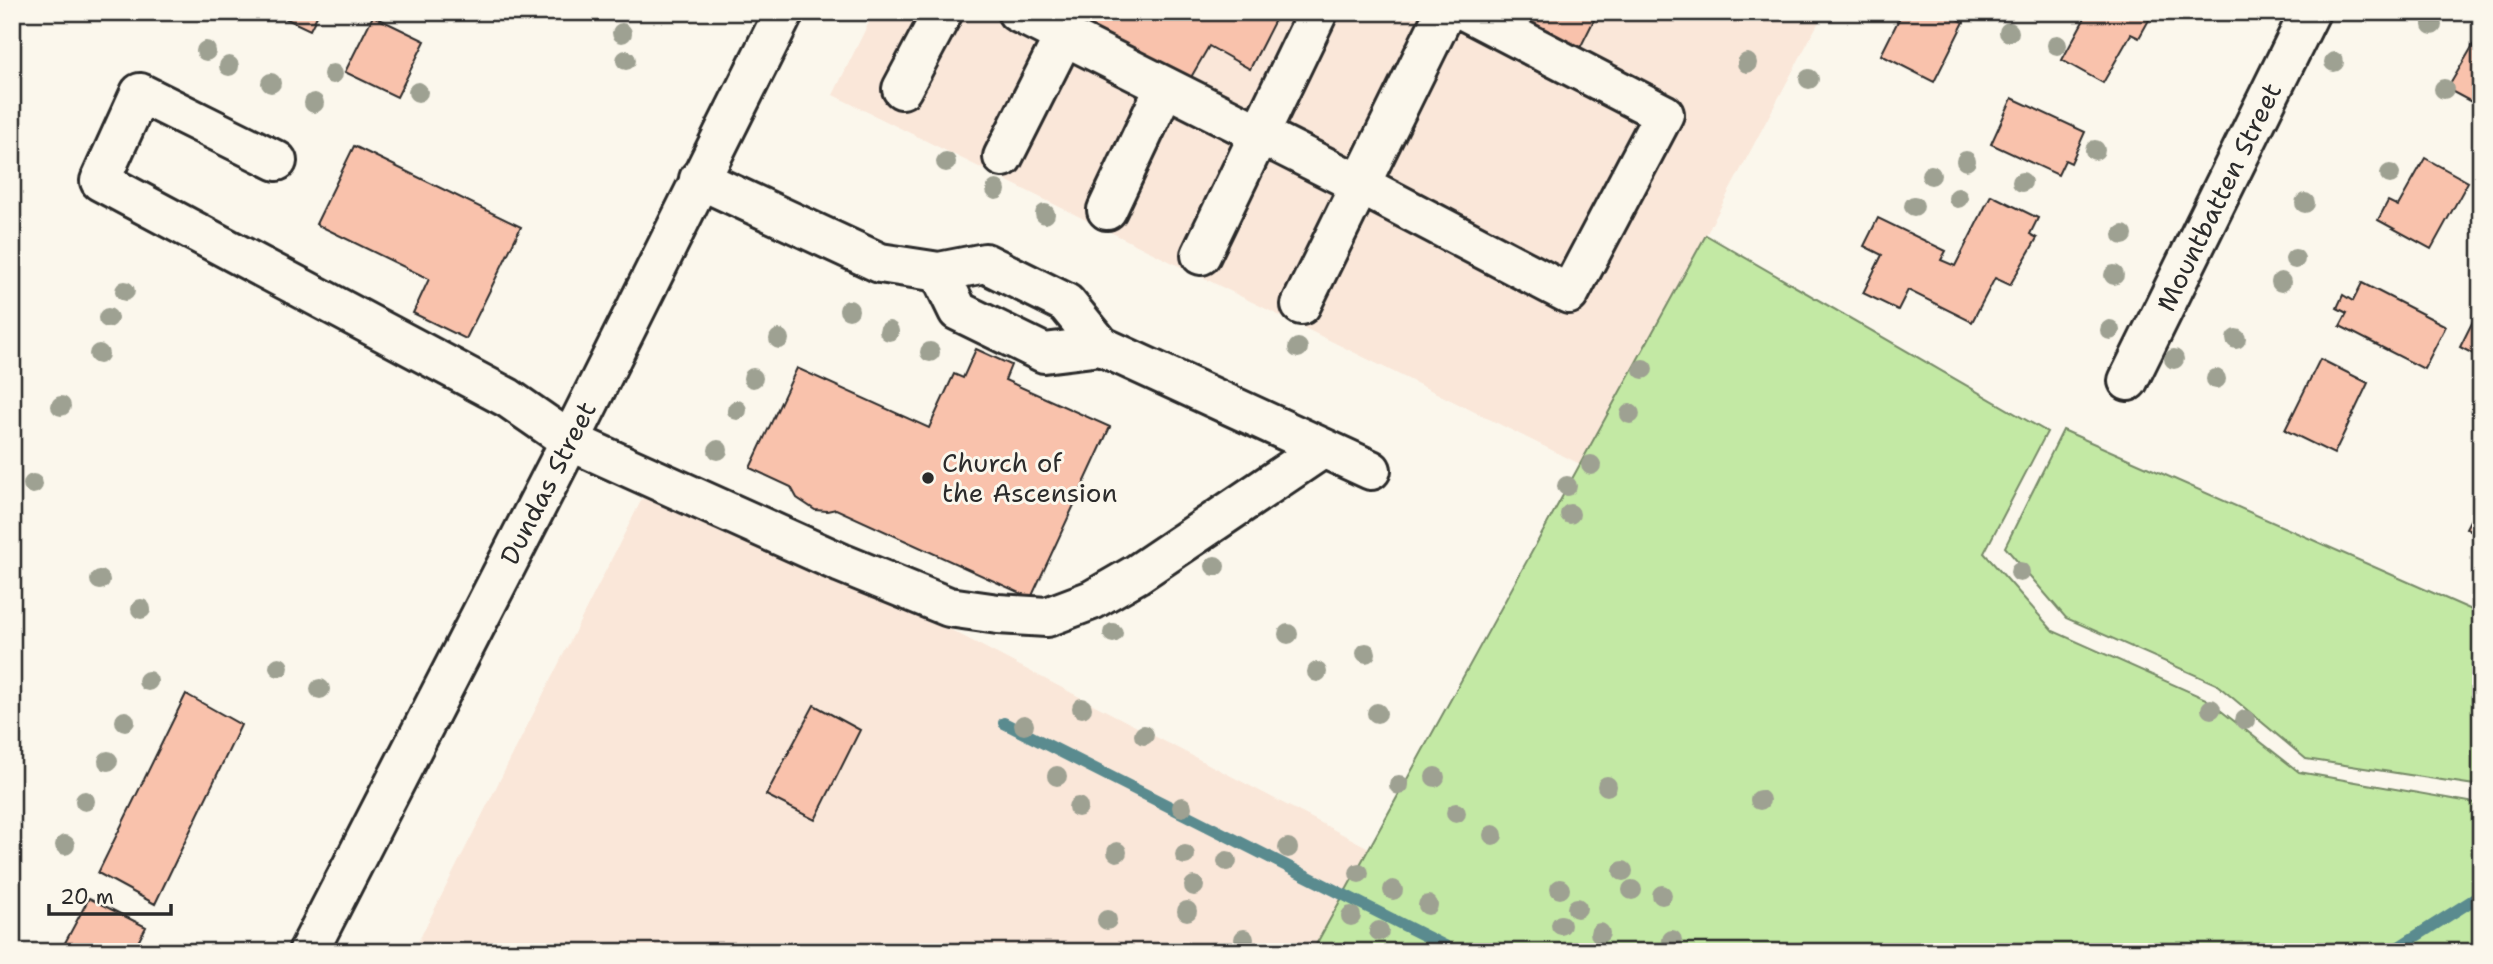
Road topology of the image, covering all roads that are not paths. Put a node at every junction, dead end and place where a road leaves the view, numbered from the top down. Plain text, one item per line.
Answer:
1 (943, 12) edge
2 (1017, 12) edge
3 (1318, 12) edge
4 (1445, 12) edge
5 (1467, 12) edge
6 (2310, 12) edge
7 (777, 14) edge
8 (1064, 36) junction
9 (1165, 87) junction
10 (902, 89) dead end
11 (1258, 134) junction
12 (1003, 157) dead end
13 (277, 161) dead end
14 (699, 179) junction
15 (1362, 185) junction
16 (1107, 210) dead end
17 (1201, 255) dead end
18 (939, 272) junction
19 (1301, 305) dead end
20 (1101, 346) junction
21 (2128, 382) dead end
22 (570, 442) junction
23 (1322, 449) junction
24 (1371, 470) dead end
25 (308, 952) edge

1 - 10 main road
2 - 8 main road
3 - 11 main road
4 - 15 main road
5 - 15 main road
6 - 21 main road, Mountbatten Street
7 - 14 main road, Dundas Street
8 - 9 main road
8 - 12 main road
9 - 11 main road
9 - 16 main road
11 - 15 main road
11 - 17 main road
13 - 22 main road
14 - 18 main road
14 - 22 main road, Dundas Street
15 - 19 main road
18 - 20 main road
18 - 20 main road
20 - 23 main road
22 - 23 main road
22 - 25 main road, Dundas Street
23 - 24 main road

